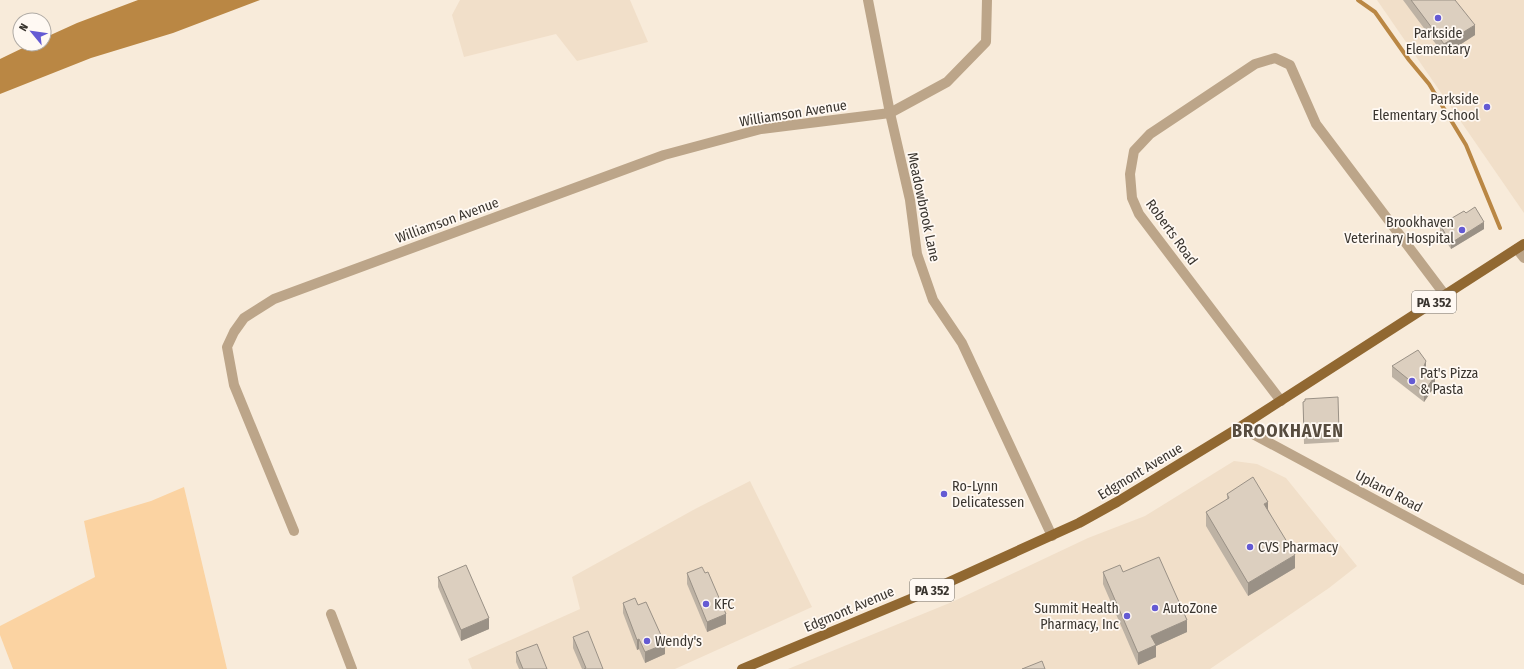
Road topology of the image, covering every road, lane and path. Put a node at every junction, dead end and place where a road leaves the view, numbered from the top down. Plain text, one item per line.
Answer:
1 (868, 0) edge
2 (987, 0) edge
3 (890, 113) junction
4 (1520, 247) edge
5 (1524, 258) edge
6 (1444, 295) junction
7 (1281, 402) junction
8 (1240, 428) junction
9 (294, 531) dead end
10 (1052, 536) junction
11 (1524, 580) edge
12 (331, 614) dead end
13 (352, 669) edge
14 (742, 669) edge

1 - 3 street, Meadowbrook Lane
2 - 3 street
3 - 9 street, Williamson Avenue
3 - 10 street, Meadowbrook Lane
4 - 5 street
4 - 6 main road, Edgmont Avenue / PA 352
6 - 7 main road, Edgmont Avenue / PA 352
6 - 7 street, Roberts Road
7 - 8 main road, Edgmont Avenue / PA 352
8 - 10 main road, Edgmont Avenue / PA 352
8 - 11 street, Upland Road
10 - 14 main road, Edgmont Avenue / PA 352
12 - 13 street

